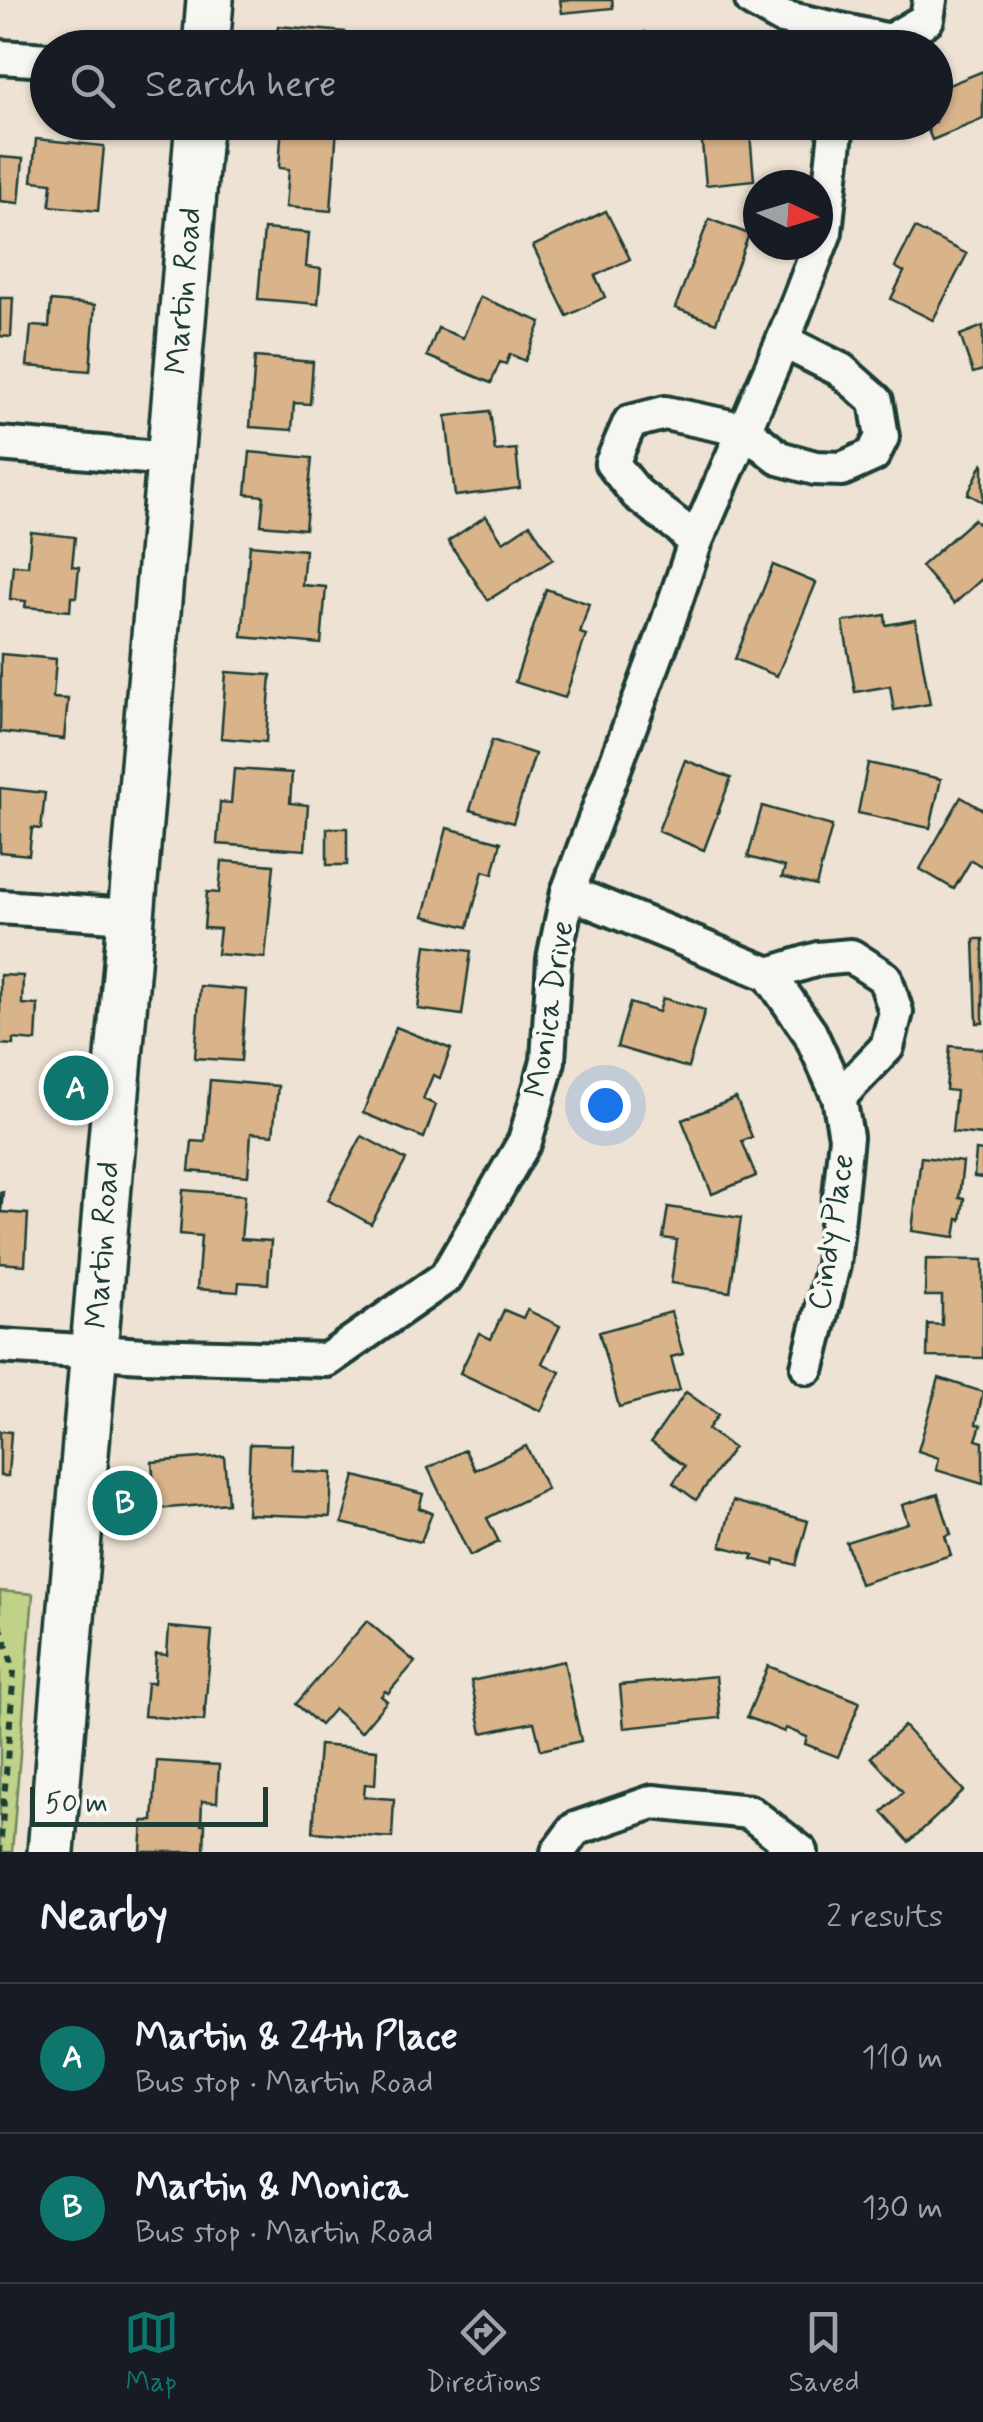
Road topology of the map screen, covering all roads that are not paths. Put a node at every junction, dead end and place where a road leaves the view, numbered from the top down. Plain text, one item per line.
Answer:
1 (210, 0) edge
2 (752, 0) edge
3 (930, 0) edge
4 (843, 26) edge
5 (208, 30) edge
6 (908, 30) edge
7 (0, 58) edge
8 (30, 59) edge
9 (197, 140) edge
10 (835, 140) edge
11 (783, 341) junction
12 (744, 430) junction
13 (0, 444) edge
14 (168, 459) junction
15 (695, 543) junction
16 (568, 892) junction
17 (0, 906) edge
18 (129, 916) junction
19 (769, 974) junction
20 (839, 1097) junction
21 (0, 1346) edge
22 (94, 1352) junction
23 (808, 1367) dead end
24 (50, 1852) edge
25 (558, 1852) edge
26 (801, 1852) edge

1 - 5 street
2 - 4 street
3 - 6 street
7 - 8 street
9 - 14 street, Martin Road
10 - 11 street, Monica Drive
11 - 12 street, Monica Drive
11 - 12 street
12 - 15 street, Monica Drive
12 - 15 street
13 - 14 street
14 - 18 street, Martin Road
15 - 16 street, Monica Drive
16 - 19 street
16 - 22 street, Monica Drive
17 - 18 street
18 - 22 street, Martin Road
19 - 20 street, Cindy Place
19 - 20 street
20 - 23 street, Cindy Place
21 - 22 street, Monica Drive
22 - 24 street, Martin Road
25 - 26 street

